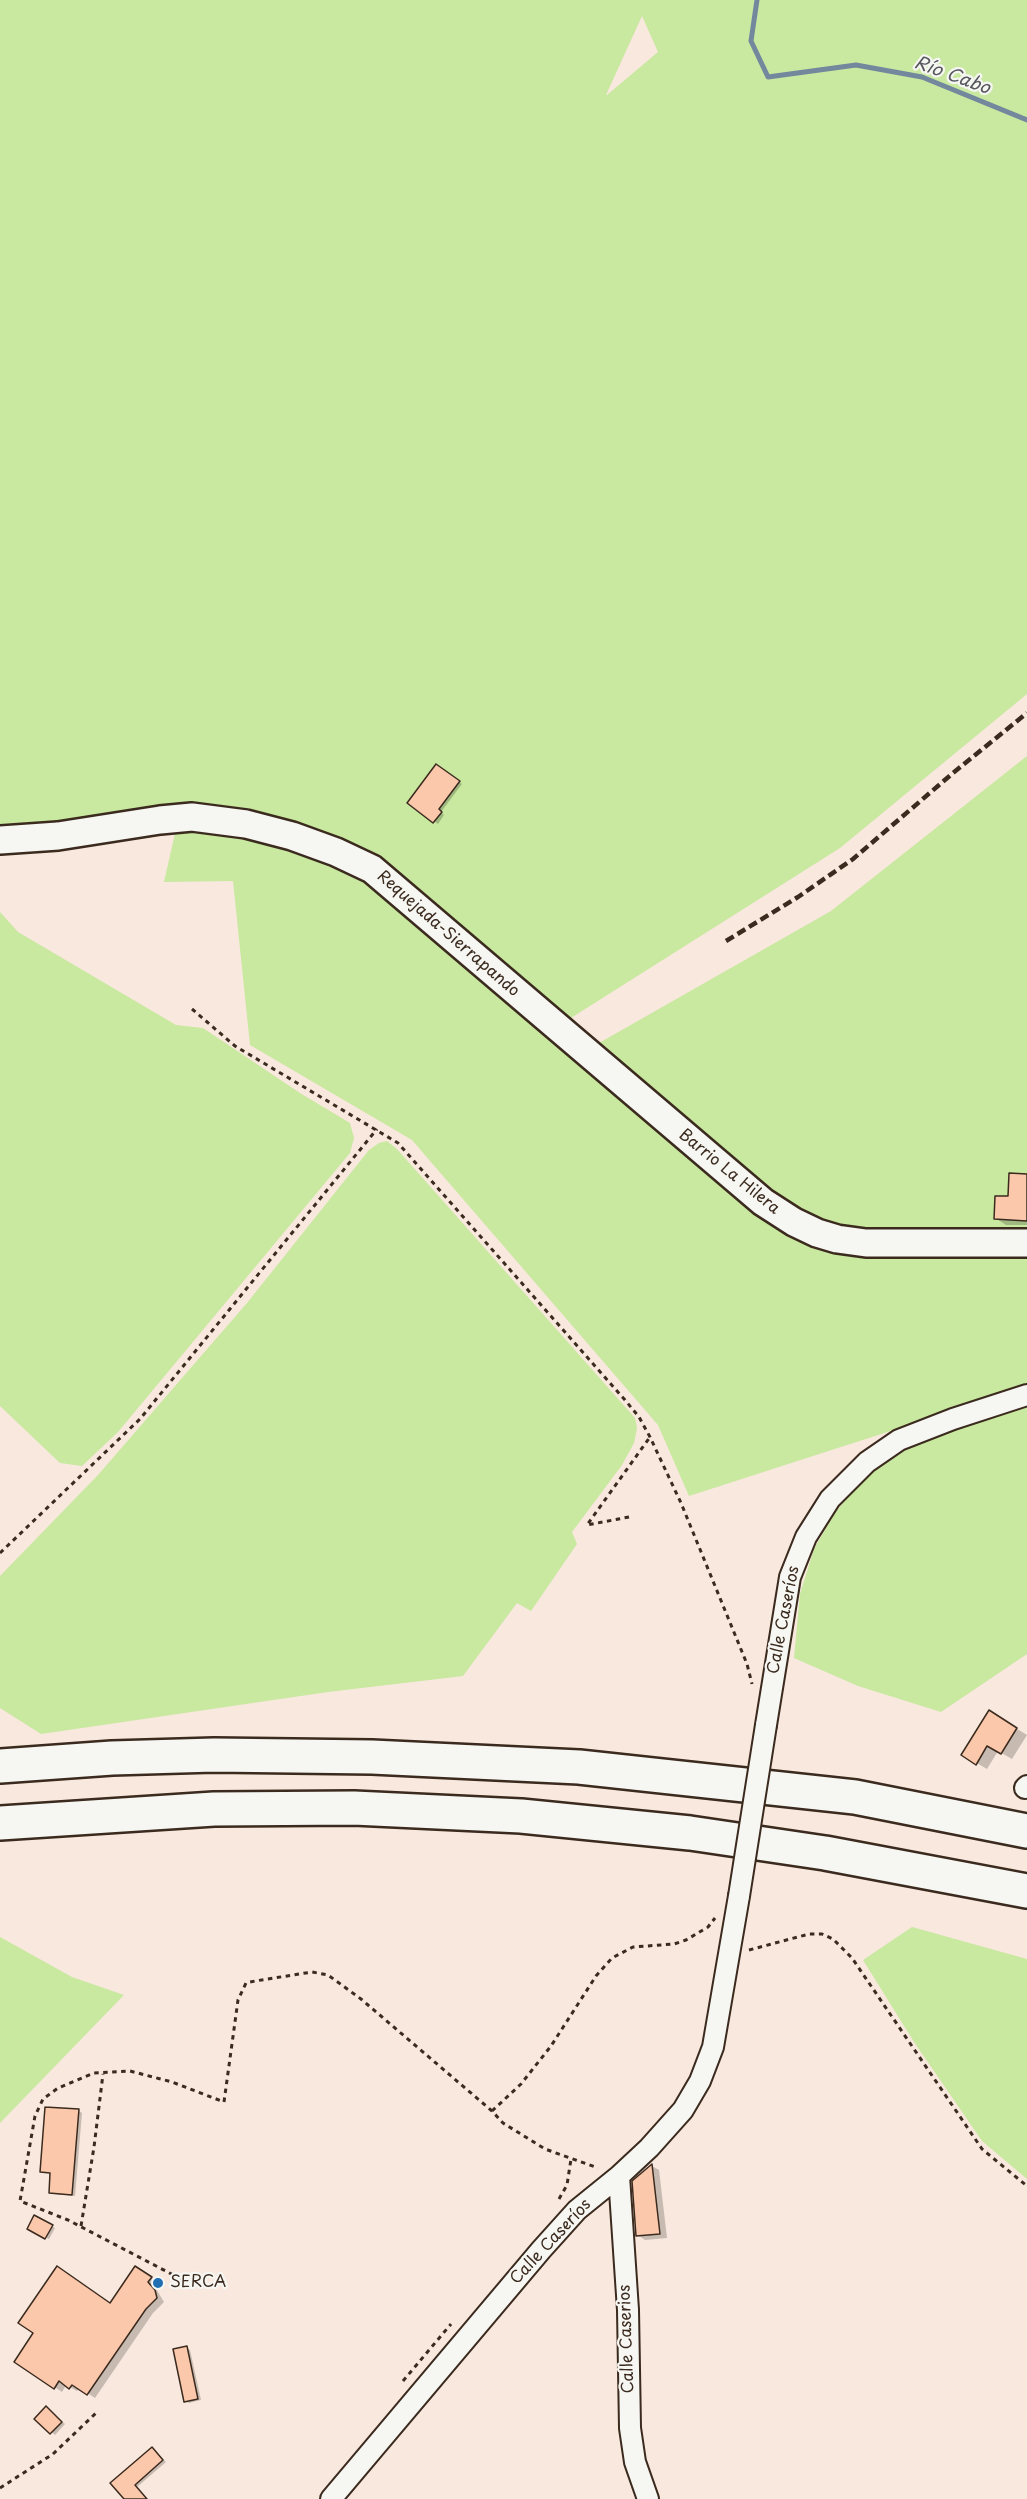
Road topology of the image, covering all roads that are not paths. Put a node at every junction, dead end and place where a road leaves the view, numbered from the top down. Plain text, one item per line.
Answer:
1 (0, 840) edge
2 (540, 1014) joint
3 (1027, 1244) edge
4 (1027, 1395) edge
5 (0, 1766) edge
6 (0, 1823) edge
7 (1027, 1831) edge
8 (1027, 1891) edge
9 (619, 2176) junction
10 (331, 2499) edge
11 (648, 2499) edge

1 - 2 street, Requejada-Sierrapando
2 - 3 street, Barrio La Hilera
4 - 9 street, Calle Caseríos, bridge
5 - 7 highway
6 - 8 highway
9 - 10 street, Calle Caseríos
9 - 11 street, Calle Caserios

